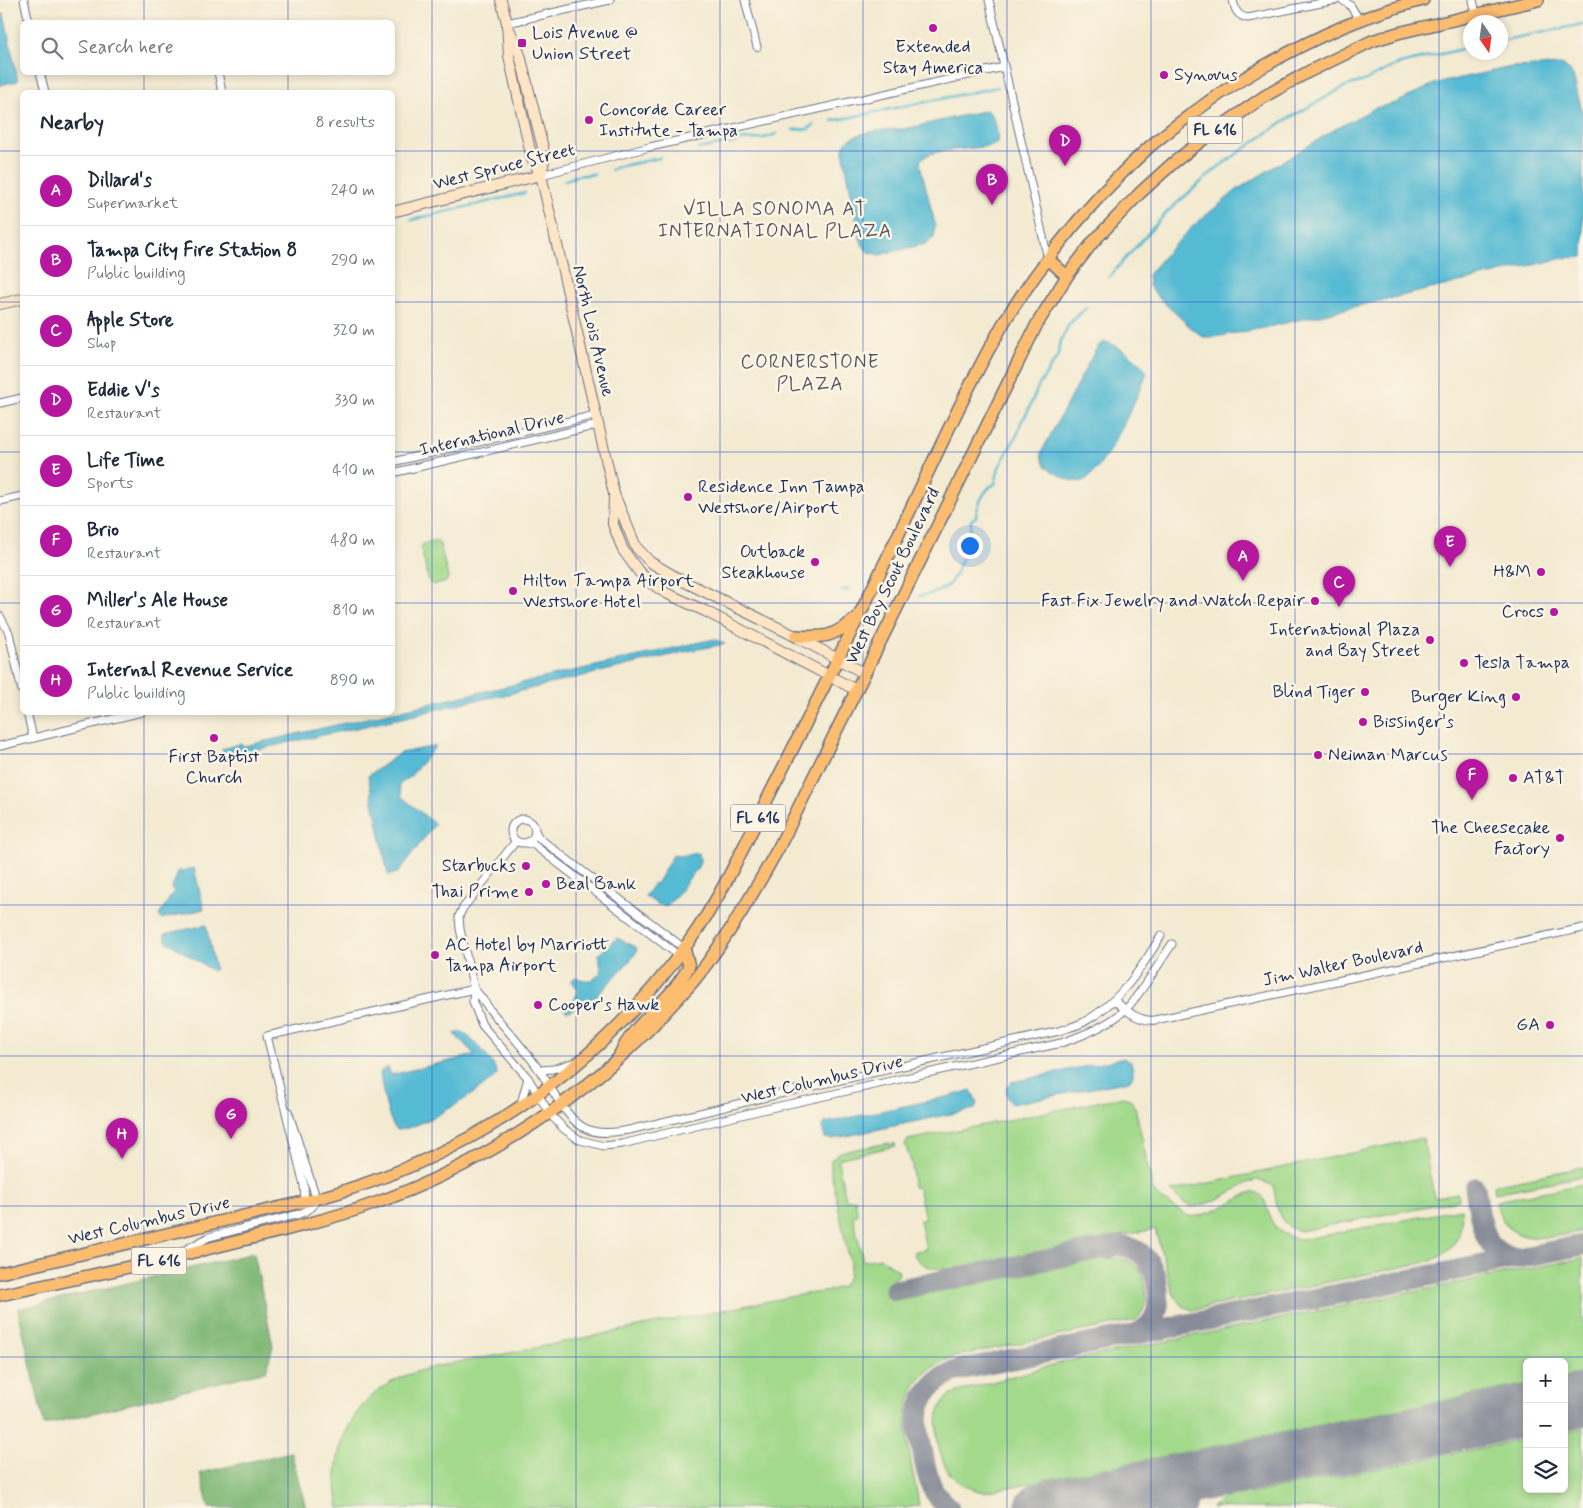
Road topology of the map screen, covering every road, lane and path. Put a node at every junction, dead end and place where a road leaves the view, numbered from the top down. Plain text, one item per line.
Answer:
1 (24, 0) edge
2 (502, 0) edge
3 (610, 0) edge
4 (745, 0) edge
5 (989, 0) edge
6 (1233, 0) edge
7 (1336, 0) edge
8 (1342, 0) edge
9 (1423, 0) edge
10 (1473, 0) edge
11 (1538, 0) edge
12 (1476, 14) junction
13 (29, 20) edge
14 (1360, 21) junction
15 (507, 23) junction
16 (757, 47) dead end
17 (1004, 67) junction
18 (41, 75) edge
19 (219, 75) edge
20 (44, 90) edge
21 (222, 90) edge
22 (541, 175) junction
23 (395, 211) edge
24 (1048, 259) junction
25 (1067, 276) junction
26 (20, 299) edge
27 (0, 304) edge
28 (20, 398) edge
29 (0, 403) edge
30 (597, 420) junction
31 (534, 429) junction
32 (537, 439) junction
33 (433, 453) junction
34 (395, 461) edge
35 (435, 463) junction
36 (395, 472) edge
37 (614, 494) junction
38 (20, 496) edge
39 (0, 501) edge
40 (860, 615) junction
41 (0, 616) edge
42 (796, 636) junction
43 (839, 659) junction
44 (864, 674) junction
45 (830, 677) junction
46 (20, 682) edge
47 (856, 690) junction
48 (28, 715) edge
49 (122, 715) edge
50 (33, 738) junction
51 (0, 746) edge
52 (535, 831) junction
53 (516, 842) junction
54 (526, 843) junction
55 (601, 884) junction
56 (601, 897) junction
57 (1583, 928) edge
58 (1161, 936) dead end
59 (1172, 944) dead end
60 (681, 952) junction
61 (474, 989) junction
62 (1115, 1000) junction
63 (1125, 1010) junction
64 (618, 1058) junction
65 (580, 1060) junction
66 (540, 1070) junction
67 (528, 1078) junction
68 (550, 1086) junction
69 (282, 1094) junction
70 (538, 1095) junction
71 (561, 1106) junction
72 (520, 1108) junction
73 (550, 1114) junction
74 (310, 1201) junction
75 (172, 1258) junction
76 (0, 1273) edge
77 (0, 1295) edge

1 - 13 street
2 - 15 street, North Lois Avenue
3 - 15 street
4 - 16 street
5 - 17 street
6 - 7 street
8 - 14 street
9 - 14 main road, West Boy Scout Boulevard / FL 616
10 - 12 street
11 - 12 main road, West Boy Scout Boulevard / FL 616
12 - 25 main road, West Boy Scout Boulevard / FL 616
14 - 24 main road, West Boy Scout Boulevard / FL 616
15 - 22 street, North Lois Avenue
17 - 22 street, West Spruce Street
17 - 24 street
18 - 20 street
19 - 21 street
22 - 23 street, West Spruce Street
22 - 30 street, North Lois Avenue
24 - 25 main road
24 - 40 main road, West Boy Scout Boulevard / FL 616
25 - 44 main road, West Boy Scout Boulevard / FL 616
26 - 27 street
28 - 29 street
30 - 31 street, International Drive
30 - 32 street, International Drive
30 - 37 street, North Lois Avenue
31 - 32 street
31 - 33 street, International Drive
32 - 35 street, International Drive
33 - 34 street, International Drive
33 - 35 street
35 - 36 street, International Drive
37 - 42 street, North Lois Avenue
37 - 45 street, North Lois Avenue
38 - 39 street
40 - 42 main road
40 - 43 main road, West Boy Scout Boulevard / FL 616
41 - 46 street
42 - 43 street, North Lois Avenue
43 - 44 street, North Lois Avenue
43 - 45 main road, West Boy Scout Boulevard / FL 616
44 - 47 main road, West Boy Scout Boulevard / FL 616
45 - 47 street, North Lois Avenue
45 - 60 main road, West Boy Scout Boulevard / FL 616
47 - 64 main road, West Boy Scout Boulevard / FL 616
48 - 50 street
49 - 50 street
50 - 51 street
52 - 53 street
52 - 54 street
52 - 55 street
53 - 54 street
53 - 61 street, West Columbus Drive
54 - 56 street
55 - 56 street
55 - 60 street
56 - 60 street
57 - 63 street, Jim Walter Boulevard
58 - 62 street, West Columbus Drive
59 - 63 street, West Columbus Drive
60 - 64 main road
60 - 65 main road, West Boy Scout Boulevard / FL 616
61 - 66 street, West Columbus Drive
61 - 67 street, West Columbus Drive
61 - 69 street
62 - 63 street, Jim Walter Boulevard
62 - 71 street, West Columbus Drive
63 - 73 street, West Columbus Drive
64 - 71 main road, West Boy Scout Boulevard / FL 616
65 - 66 street
65 - 68 main road, West Boy Scout Boulevard / FL 616
66 - 68 street, West Columbus Drive
67 - 70 street, West Columbus Drive
67 - 72 street
68 - 70 main road, West Boy Scout Boulevard / FL 616
68 - 71 street, West Columbus Drive
69 - 74 street
69 - 74 street
70 - 72 main road, West Boy Scout Boulevard / FL 616
70 - 73 street, West Columbus Drive
71 - 73 main road, West Boy Scout Boulevard / FL 616
72 - 74 main road, West Boy Scout Boulevard / FL 616
73 - 75 main road, West Boy Scout Boulevard / FL 616
74 - 75 street
74 - 76 main road, West Columbus Drive / FL 616
75 - 77 main road, FL 616

